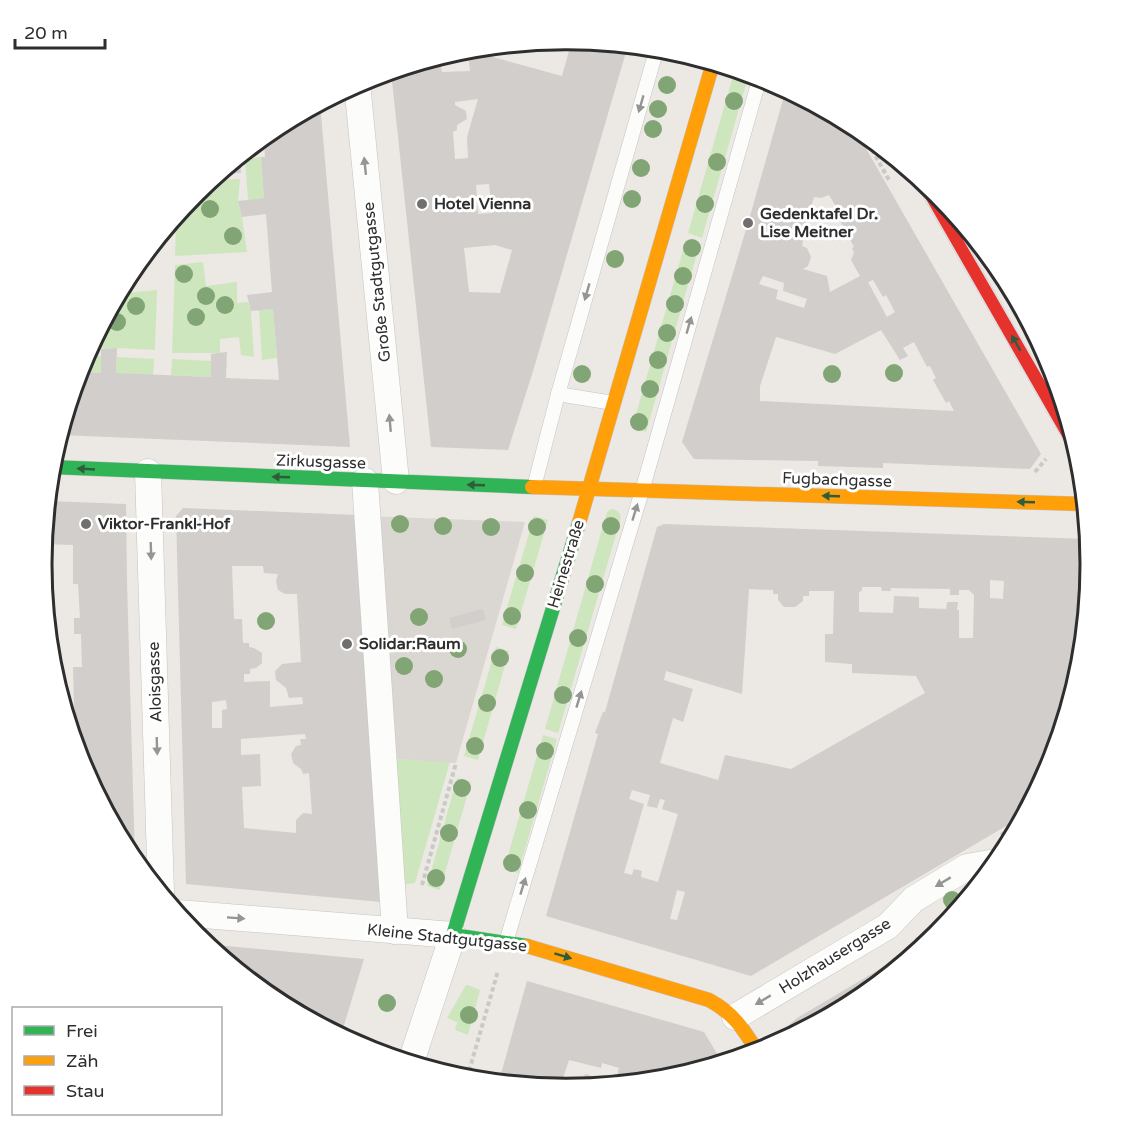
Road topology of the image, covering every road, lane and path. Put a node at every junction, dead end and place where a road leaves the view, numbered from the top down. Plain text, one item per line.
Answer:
1 (654, 57) edge
2 (711, 71) edge
3 (757, 87) edge
4 (358, 94) edge
5 (964, 239) edge
6 (558, 394) junction
7 (613, 404) junction
8 (1057, 413) edge
9 (1048, 457) dead end
10 (61, 468) edge
11 (148, 472) junction
12 (1035, 472) dead end
13 (365, 481) junction
14 (396, 481) junction
15 (534, 487) junction
16 (589, 489) junction
17 (642, 491) junction
18 (1077, 504) edge
19 (456, 763) dead end
20 (990, 853) edge
21 (161, 879) edge
22 (421, 889) dead end
23 (191, 914) edge
24 (394, 930) junction
25 (453, 935) junction
26 (506, 942) junction
27 (735, 1017) junction
28 (751, 1042) edge
29 (414, 1054) edge
30 (470, 1069) edge

1 -> 6 lane
2 - 7 street, Heinestraße
17 -> 3 lane
14 -> 4 street, Große Stadtgutgasse
8 -> 5 street
6 - 7 lane
6 - 15 lane
7 - 16 street, Heinestraße
9 - 12 path
11 -> 10 street, Zirkusgasse
13 -> 11 street, Zirkusgasse
11 -> 21 street, Aloisgasse
13 - 14 street, Zirkusgasse
13 - 24 street
15 -> 14 street, Zirkusgasse
15 - 16 street, Zirkusgasse
16 - 17 street, Fugbachgasse
16 - 25 street, Heinestraße
18 -> 17 street, Fugbachgasse
26 -> 17 lane
19 - 22 path
20 -> 27 street, Holzhausergasse
23 -> 24 street, Kleine Stadtgutgasse
24 - 25 street, Kleine Stadtgutgasse
25 - 26 street, Kleine Stadtgutgasse
25 - 29 street, Heinestraße
26 -> 27 street, Kleine Stadtgutgasse
26 - 30 path
27 - 28 street, Kleine Stadtgutgasse

